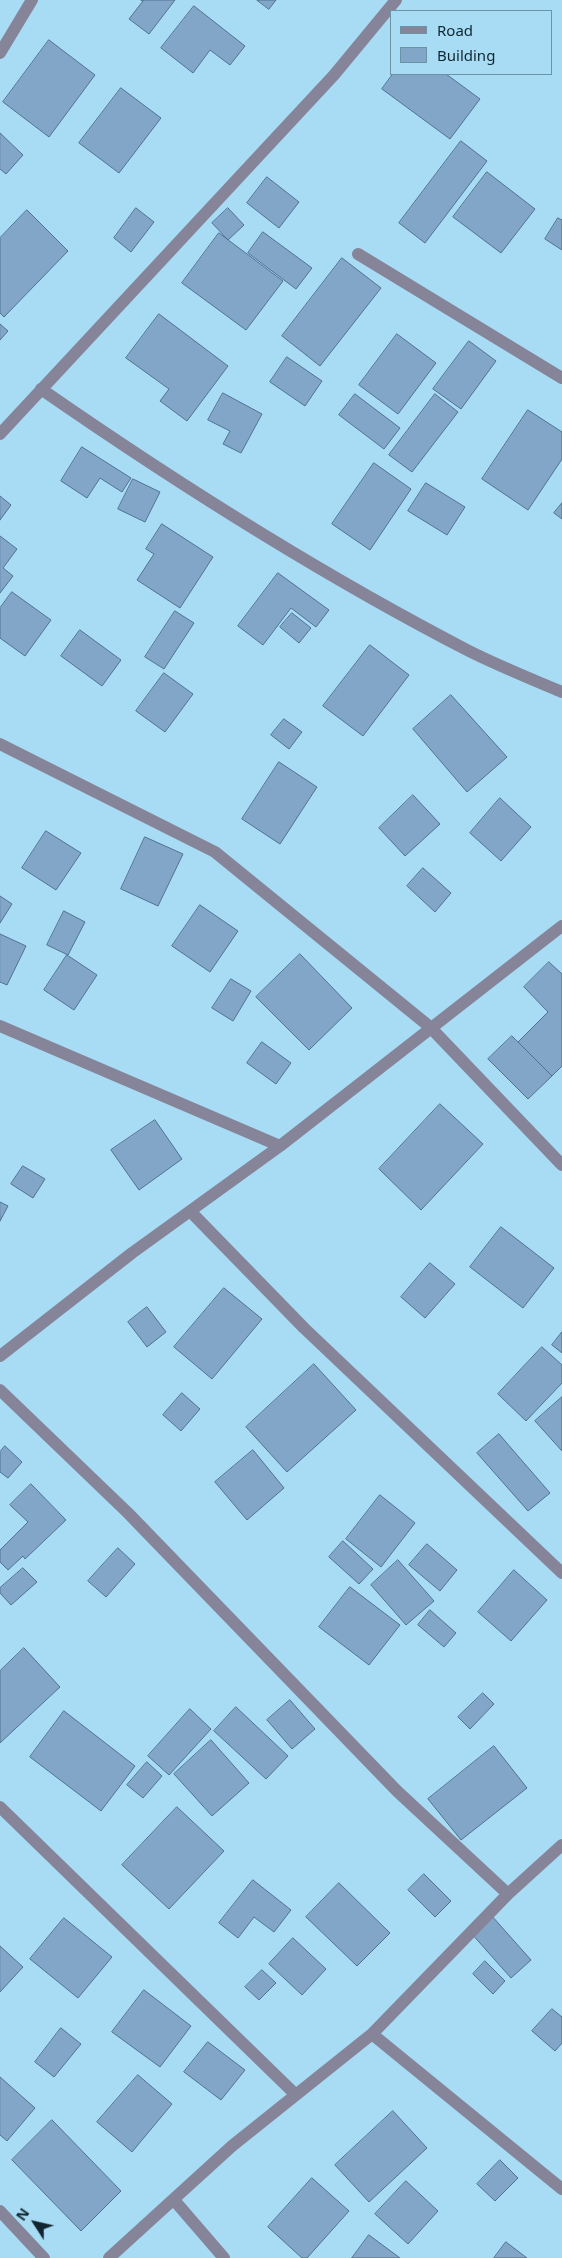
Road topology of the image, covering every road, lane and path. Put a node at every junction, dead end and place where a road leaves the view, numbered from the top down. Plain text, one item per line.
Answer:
1 (32, 0) edge
2 (396, 0) edge
3 (0, 53) edge
4 (358, 254) dead end
5 (562, 378) edge
6 (41, 389) junction
7 (0, 434) edge
8 (562, 692) edge
9 (0, 744) edge
10 (562, 926) edge
11 (0, 1026) edge
12 (430, 1027) junction
13 (280, 1146) junction
14 (562, 1165) edge
15 (190, 1211) junction
16 (0, 1356) edge
17 (0, 1390) edge
18 (562, 1573) edge
19 (0, 1807) edge
20 (562, 1845) edge
21 (508, 1894) junction
22 (372, 2034) junction
23 (296, 2095) junction
24 (562, 2189) edge
25 (174, 2200) junction
26 (0, 2211) edge
27 (44, 2258) edge
28 (109, 2258) edge
29 (224, 2258) edge

1 - 3 street
2 - 6 street
4 - 5 street
6 - 7 street
6 - 8 street
9 - 12 street
10 - 12 street
11 - 13 street
12 - 13 street
12 - 14 street
13 - 15 street
15 - 16 street
15 - 18 street
17 - 21 street
19 - 23 street
20 - 21 street
21 - 22 street
22 - 23 street
22 - 24 street
23 - 25 street
25 - 28 street
25 - 29 street
26 - 27 street

